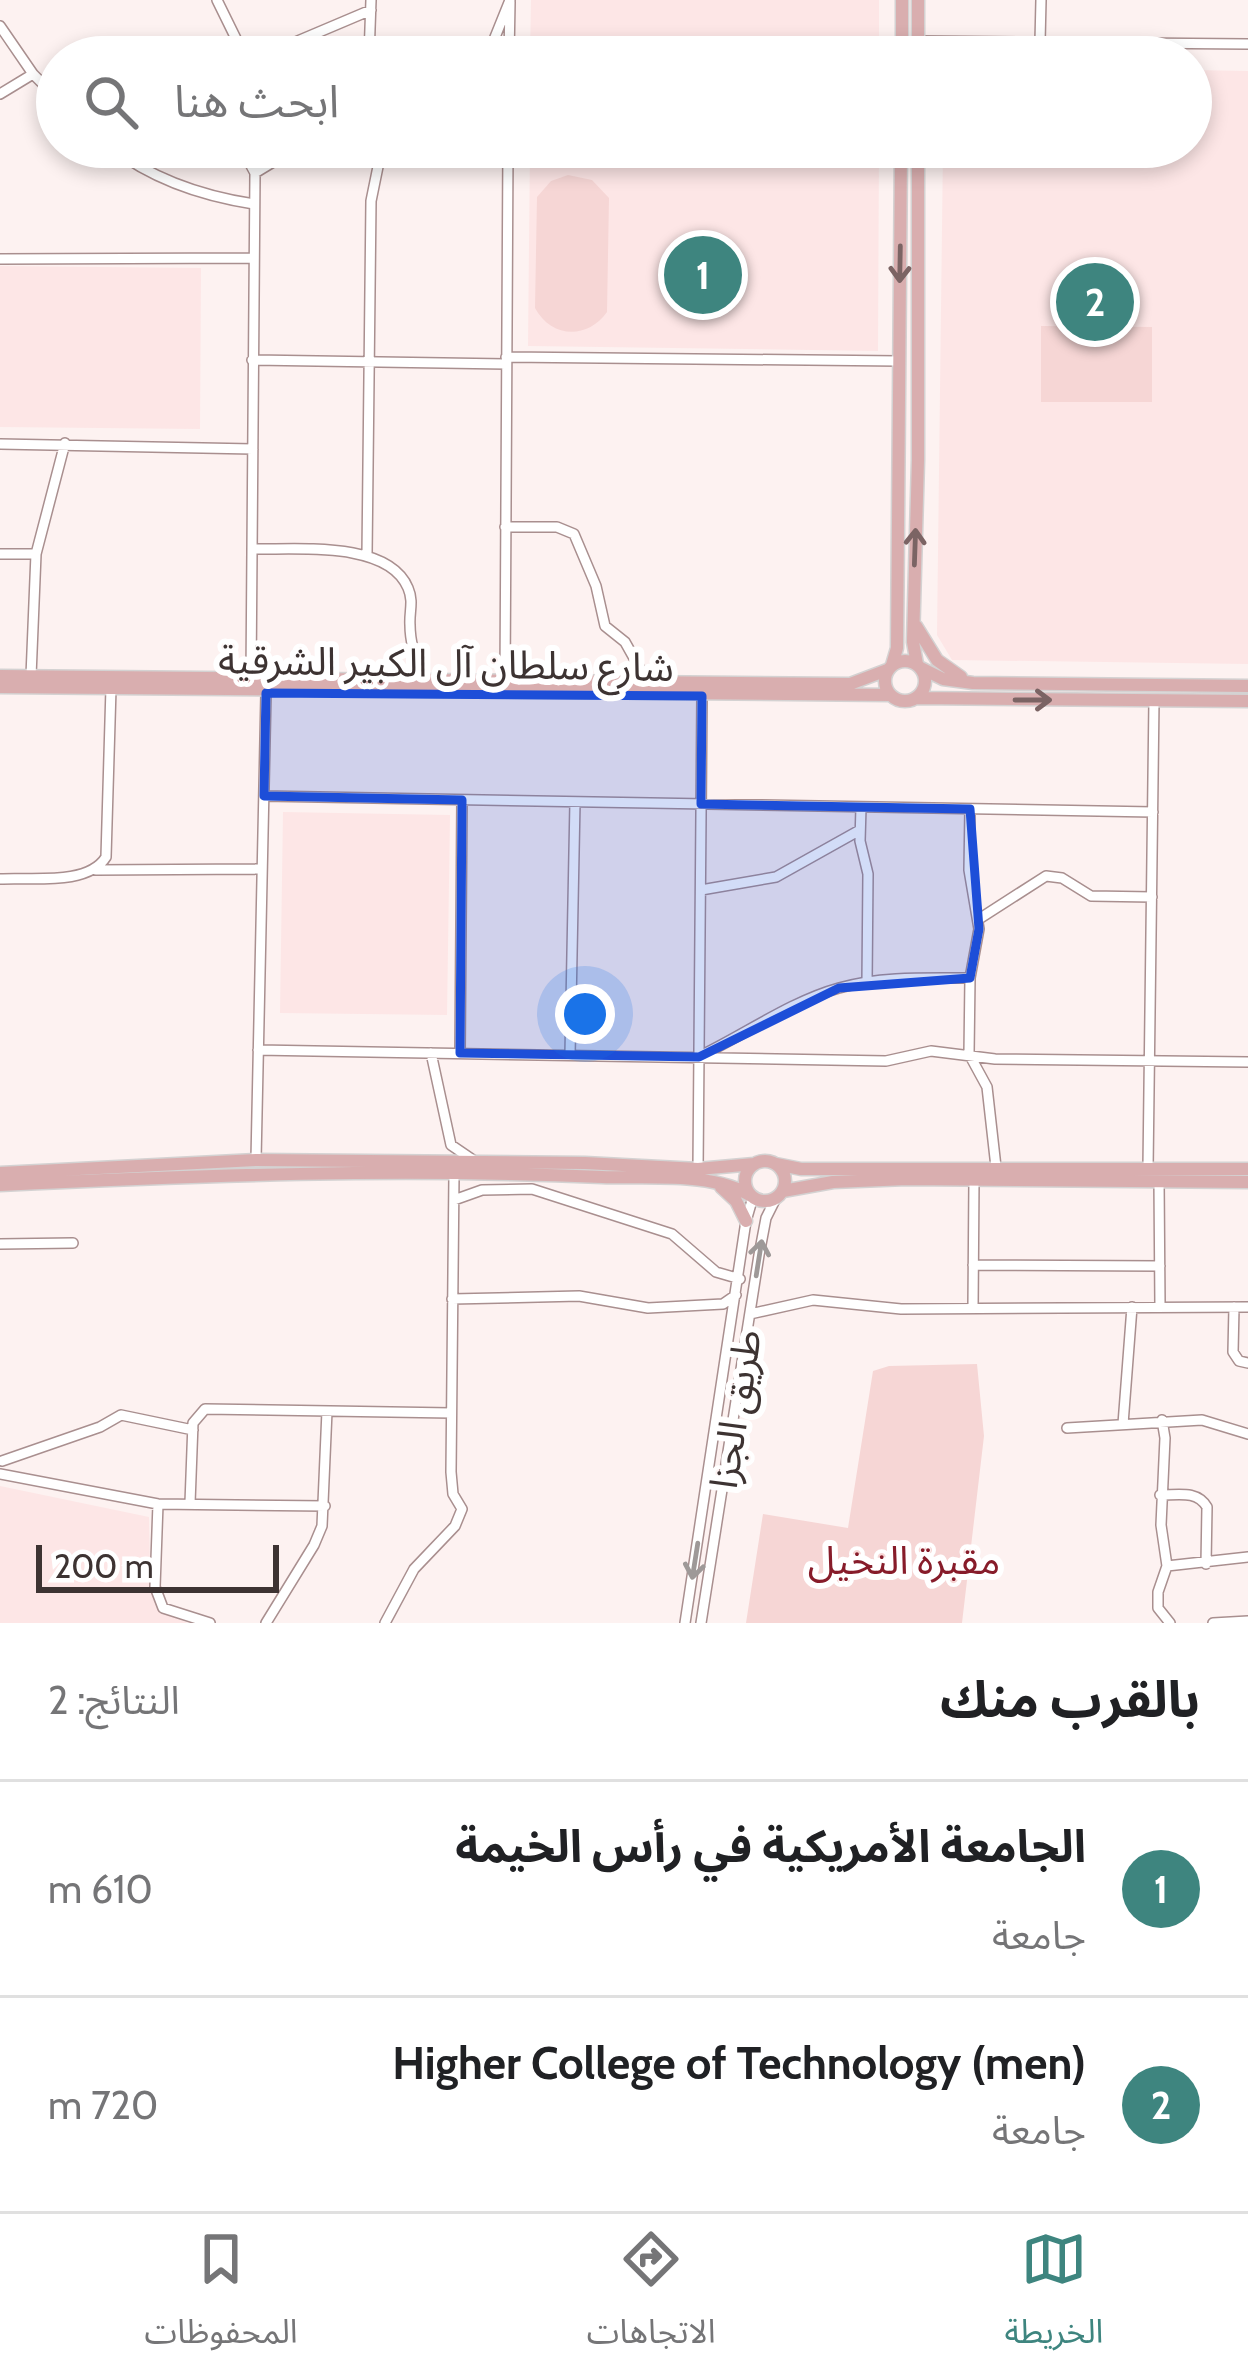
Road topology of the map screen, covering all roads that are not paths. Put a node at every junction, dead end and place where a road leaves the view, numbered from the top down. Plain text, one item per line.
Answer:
1 (217, 0) edge
2 (510, 0) edge
3 (902, 0) edge
4 (918, 0) edge
5 (1041, 0) edge
6 (371, 5) edge
7 (1, 28) edge
8 (235, 36) edge
9 (305, 36) edge
10 (370, 36) edge
11 (495, 36) edge
12 (509, 36) edge
13 (902, 36) edge
14 (918, 36) edge
15 (1040, 36) edge
16 (1212, 43) edge
17 (1248, 44) edge
18 (0, 47) edge
19 (33, 74) junction
20 (36, 77) edge
21 (0, 94) edge
22 (142, 168) edge
23 (252, 168) edge
24 (263, 168) edge
25 (377, 168) edge
26 (508, 168) edge
27 (901, 168) edge
28 (918, 168) edge
29 (255, 173) junction
30 (254, 204) junction
31 (253, 258) junction
32 (0, 259) edge
33 (506, 294) junction
34 (524, 357) junction
35 (252, 360) junction
36 (366, 361) junction
37 (506, 361) junction
38 (899, 361) junction
39 (506, 404) junction
40 (64, 443) junction
41 (0, 444) edge
42 (253, 449) junction
43 (506, 527) junction
44 (253, 549) junction
45 (0, 554) edge
46 (36, 554) junction
47 (367, 554) junction
48 (913, 620) junction
49 (919, 666) junction
50 (890, 667) junction
51 (0, 676) edge
52 (31, 676) junction
53 (251, 678) junction
54 (422, 680) junction
55 (505, 681) junction
56 (648, 683) junction
57 (973, 683) junction
58 (1248, 686) edge
59 (0, 687) edge
60 (111, 688) junction
61 (266, 692) junction
62 (890, 695) junction
63 (702, 696) junction
64 (916, 698) junction
65 (1154, 700) junction
66 (1248, 700) edge
67 (264, 796) junction
68 (462, 800) junction
69 (575, 802) junction
70 (701, 804) junction
71 (861, 807) junction
72 (970, 809) junction
73 (1153, 812) junction
74 (860, 830) junction
75 (262, 869) junction
76 (96, 870) junction
77 (0, 879) edge
78 (700, 890) junction
79 (1152, 897) junction
80 (979, 920) junction
81 (970, 978) junction
82 (867, 982) junction
83 (258, 1050) junction
84 (431, 1053) junction
85 (460, 1053) junction
86 (570, 1054) junction
87 (969, 1054) junction
88 (699, 1057) junction
89 (1149, 1061) junction
90 (1248, 1062) edge
91 (451, 1144) junction
92 (256, 1160) junction
93 (440, 1162) junction
94 (478, 1162) junction
95 (776, 1163) junction
96 (754, 1164) junction
97 (996, 1167) junction
98 (698, 1168) junction
99 (1148, 1168) junction
100 (1248, 1169) edge
101 (0, 1172) edge
102 (454, 1174) junction
103 (974, 1179) junction
104 (1159, 1181) junction
105 (1248, 1182) edge
106 (716, 1183) junction
107 (0, 1185) edge
108 (779, 1194) junction
109 (754, 1197) junction
110 (454, 1200) junction
111 (746, 1221) junction
112 (73, 1243) dead end
113 (0, 1244) edge
114 (973, 1265) junction
115 (1160, 1266) junction
116 (740, 1280) junction
117 (738, 1294) junction
118 (452, 1299) junction
119 (723, 1304) junction
120 (1160, 1306) junction
121 (1234, 1306) junction
122 (1132, 1307) junction
123 (1248, 1307) edge
124 (973, 1308) junction
125 (750, 1314) junction
126 (734, 1316) junction
127 (1248, 1364) edge
128 (327, 1411) junction
129 (451, 1413) junction
130 (1162, 1420) junction
131 (1124, 1424) junction
132 (1067, 1428) dead end
133 (193, 1430) junction
134 (1248, 1434) edge
135 (1, 1459) edge
136 (711, 1461) junction
137 (4, 1475) edge
138 (1160, 1496) junction
139 (158, 1504) junction
140 (190, 1504) junction
141 (325, 1506) junction
142 (714, 1538) junction
143 (1248, 1557) edge
144 (1206, 1564) junction
145 (1167, 1566) junction
146 (1248, 1622) edge
147 (210, 1623) edge
148 (266, 1623) edge
149 (385, 1623) edge
150 (685, 1623) edge
151 (701, 1623) edge
152 (1170, 1623) edge
153 (1213, 1623) edge

1 - 8 street
2 - 11 street
2 - 12 street
3 - 13 main road
4 - 14 main road
5 - 15 street
6 - 9 street
6 - 10 street
7 - 18 street
7 - 19 street
16 - 17 street
19 - 20 street
19 - 21 street
22 - 30 street
23 - 29 street
24 - 29 street
25 - 36 street
26 - 33 street
27 -> 38 main road
48 -> 28 main road
29 - 30 street
30 - 31 street
31 - 32 street
31 - 35 street
33 - 34 street
33 - 37 street
34 - 37 street
34 - 38 street
34 - 39 street
35 - 36 street
35 - 42 street
36 - 37 street
36 - 47 street
37 - 39 street
38 - 50 main road
39 - 43 street
40 - 41 street
40 - 42 street
40 - 46 street
42 - 44 street
43 - 55 street
43 - 56 street
44 - 47 street
44 - 53 street
45 - 46 street
46 - 52 street
47 - 54 street
48 - 49 main road
48 - 57 main road
49 - 50 main road
49 - 57 main road
49 - 64 main road
50 - 56 main road, شارع سلطان آل الكبير الشرقية
50 - 62 main road
51 - 52 main road, شارع سلطان آل الكبير الشرقية
52 - 53 main road, شارع سلطان آل الكبير الشرقية
53 - 54 main road, شارع سلطان آل الكبير الشرقية
54 - 55 main road, شارع سلطان آل الكبير الشرقية
55 - 56 main road, شارع سلطان آل الكبير الشرقية
57 - 58 main road
59 - 60 main road, شارع سلطان آل الكبير الشرقية
60 - 61 main road, شارع سلطان آل الكبير الشرقية
60 - 76 street
61 - 63 main road, شارع سلطان آل الكبير الشرقية
61 - 67 street
62 - 63 main road, شارع سلطان آل الكبير الشرقية
62 - 64 main road
63 - 70 street
64 -> 65 main road
65 - 66 main road
65 - 73 street
67 - 68 street
67 - 75 street
68 - 69 street
68 - 85 street
69 - 70 street
69 - 86 street
70 - 71 street
70 - 78 street
71 - 72 street
71 - 74 street
72 - 73 street
72 - 80 street
73 - 79 street
74 - 78 street
74 - 82 street
75 - 76 street
75 - 83 street
76 - 77 street
78 - 88 street
79 - 80 street
79 - 89 street
80 - 81 street
81 - 82 street
81 - 87 street
82 - 88 street
83 - 84 street
83 - 92 street
84 - 85 street
84 - 91 street
85 - 86 street
86 - 88 street
87 - 88 street
87 - 89 street
87 - 97 street
88 - 98 street
89 - 90 street
89 - 99 street
91 - 93 street
91 - 94 street
92 - 93 main road
92 - 101 main road
93 - 94 main road
94 - 98 main road
95 - 96 main road
95 - 97 main road
95 - 108 main road
96 - 98 main road
96 - 109 main road
97 - 99 main road
99 - 100 main road
102 - 106 main road
102 - 107 main road
102 - 110 street
103 - 104 main road
103 - 108 main road
103 - 114 street
104 - 105 main road
104 - 115 street
106 - 109 main road
106 - 111 main road
108 - 109 main road
125 -> 108 street, طريق الجزا
109 - 111 street, طريق الجزا
110 - 116 street
110 - 118 street
111 - 116 street, طريق الجزا
112 - 113 street
114 - 115 street
114 - 124 street
115 - 120 street
116 - 117 street, طريق الجزا
117 - 119 street
117 - 126 street, طريق الجزا
118 - 119 street
118 - 129 street
119 - 126 street
120 - 121 street
120 - 122 street
121 - 123 street
121 - 127 street
122 - 124 street
122 - 131 street
124 - 125 street
125 - 142 street, طريق الجزا
126 - 136 street, طريق الجزا
128 - 129 street
128 - 133 street
128 - 141 street
129 - 149 street
130 - 131 street
130 - 134 street
130 - 138 street
131 - 132 street
133 - 135 street
133 - 140 street
135 - 137 street
136 - 142 street
136 -> 150 street, طريق الجزا
137 - 139 street
138 - 144 street
138 - 145 street
139 - 140 street
139 - 147 street
140 - 141 street
141 - 148 street
142 - 151 street, طريق الجزا
143 - 144 street
144 - 145 street
145 - 152 street
146 - 153 street

